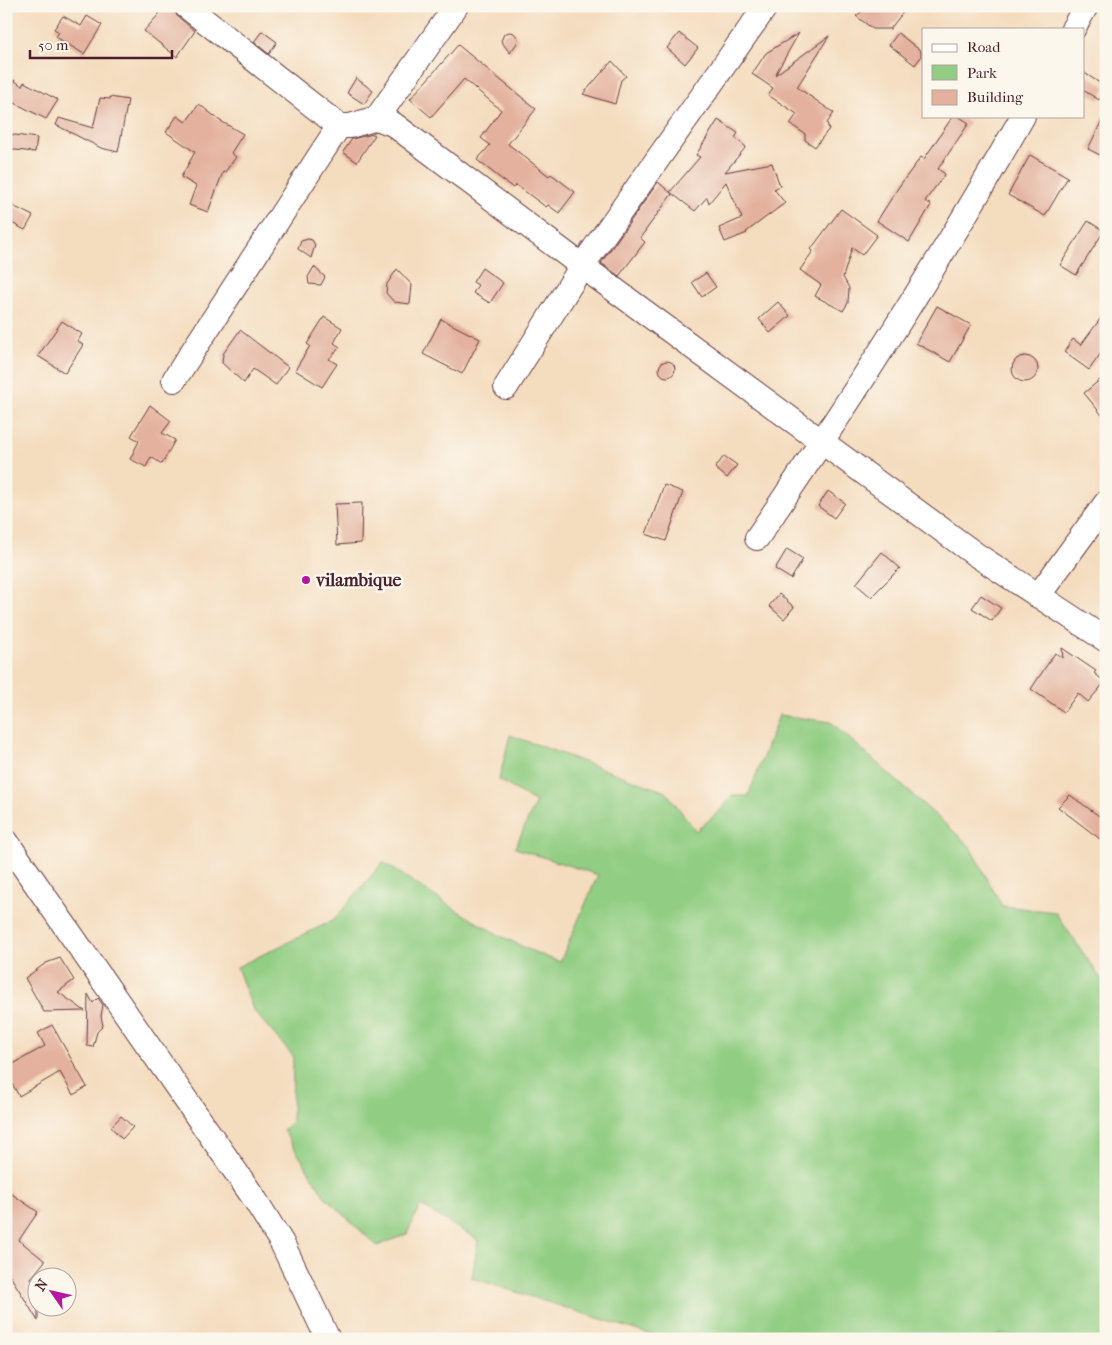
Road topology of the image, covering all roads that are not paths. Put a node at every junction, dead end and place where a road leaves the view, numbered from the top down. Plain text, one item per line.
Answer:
1 (186, 6) edge
2 (456, 6) edge
3 (766, 6) edge
4 (1086, 6) edge
5 (1074, 28) edge
6 (377, 118) junction
7 (1023, 118) edge
8 (339, 126) junction
9 (582, 266) junction
10 (174, 380) dead end
11 (506, 387) dead end
12 (822, 442) junction
13 (1106, 503) edge
14 (757, 538) dead end
15 (1038, 596) junction
16 (1106, 640) edge
17 (6, 841) edge
18 (328, 1339) edge

1 - 8 street
2 - 6 street
3 - 9 street
4 - 5 street
6 - 8 street
6 - 9 street
7 - 12 street
8 - 10 street
9 - 11 street
9 - 12 street
12 - 14 street
12 - 15 street
13 - 15 street
15 - 16 street
17 - 18 street

